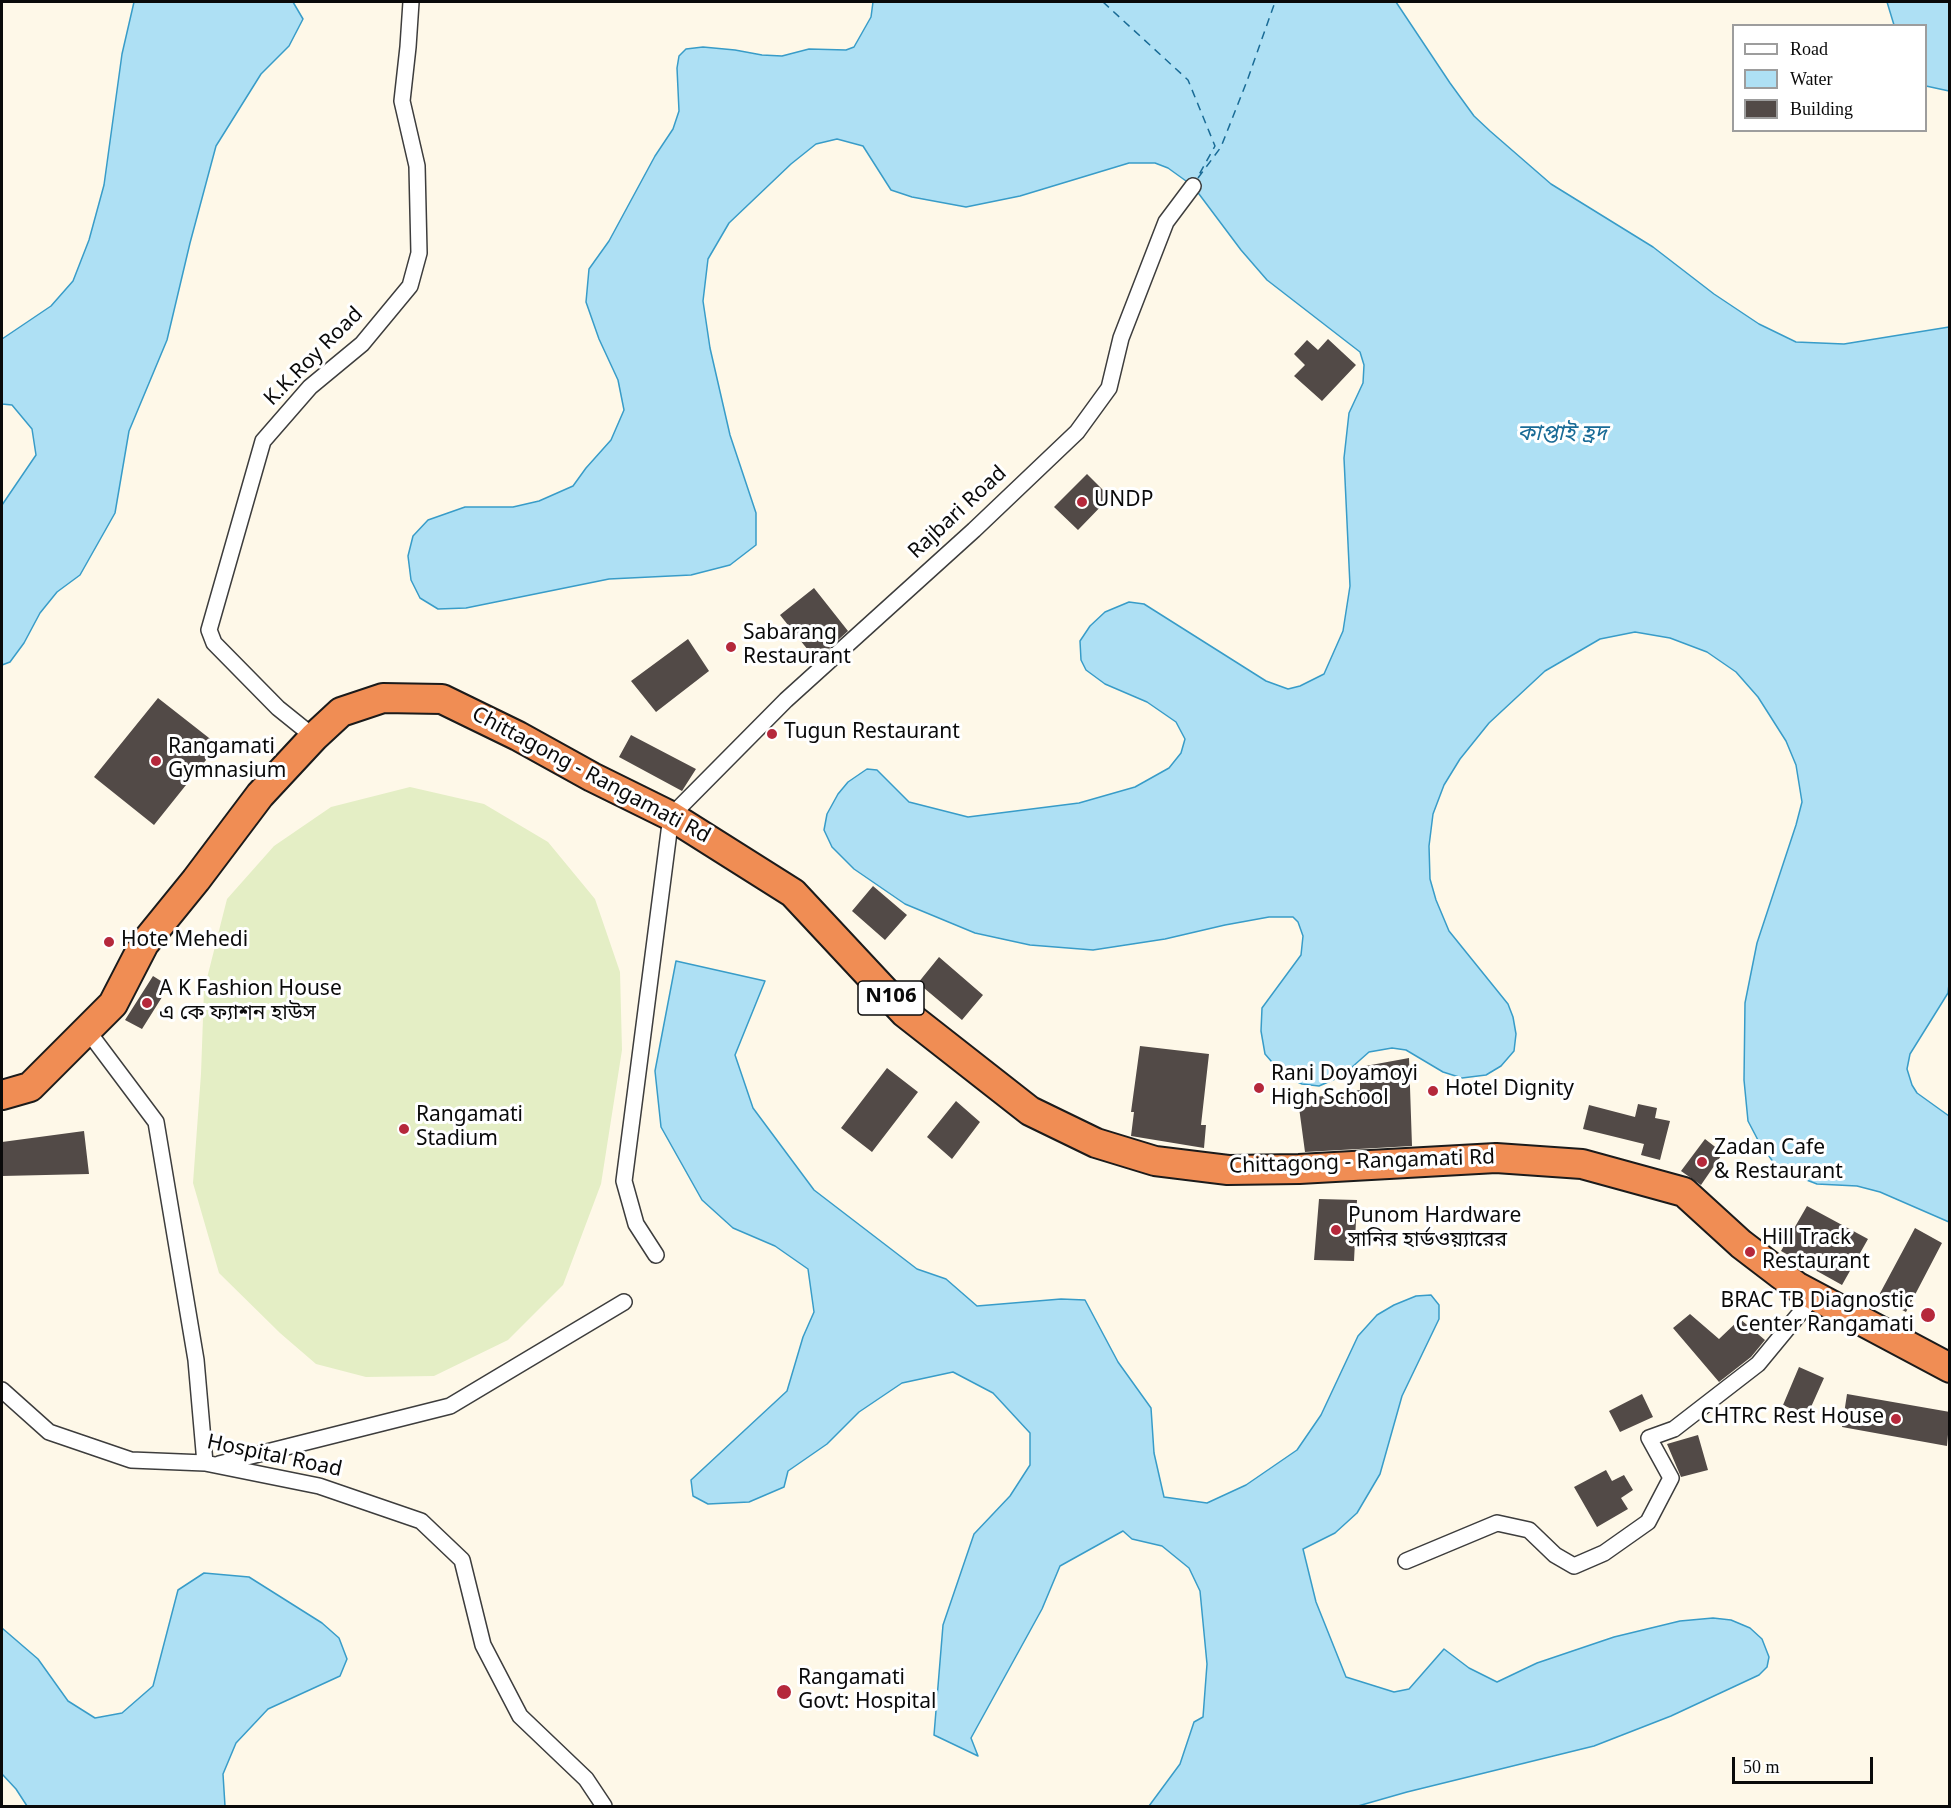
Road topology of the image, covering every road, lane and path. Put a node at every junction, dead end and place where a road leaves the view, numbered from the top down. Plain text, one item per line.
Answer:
1 (411, 2) edge
2 (1193, 186) dead end
3 (314, 737) junction
4 (671, 816) junction
5 (87, 1030) junction
6 (30, 1087) junction
7 (2, 1095) edge
8 (2, 1101) edge
9 (656, 1255) dead end
10 (1815, 1295) junction
11 (624, 1302) dead end
12 (1950, 1368) edge
13 (2, 1390) edge
14 (209, 1464) junction
15 (1406, 1561) dead end
16 (604, 1806) edge

1 - 3 street, K.K.Roy Road
2 - 4 street, Rajbari Road
3 - 4 highway, Chittagong - Rangamati Rd / N106
3 - 5 highway, Chittagong - Rangamati Rd / N106
4 - 9 street
4 - 10 highway, Chittagong - Rangamati Rd / N106
5 - 6 highway, Chittagong - Rangamati Rd / N106
5 - 14 street
6 - 7 highway, Chittagong - Rangamati Rd / N106
6 - 8 street
10 - 12 highway, Chittagong - Rangamati Rd / N106
10 - 15 street
11 - 14 street
13 - 14 street, Hospital Road
14 - 16 street, Hospital Road

